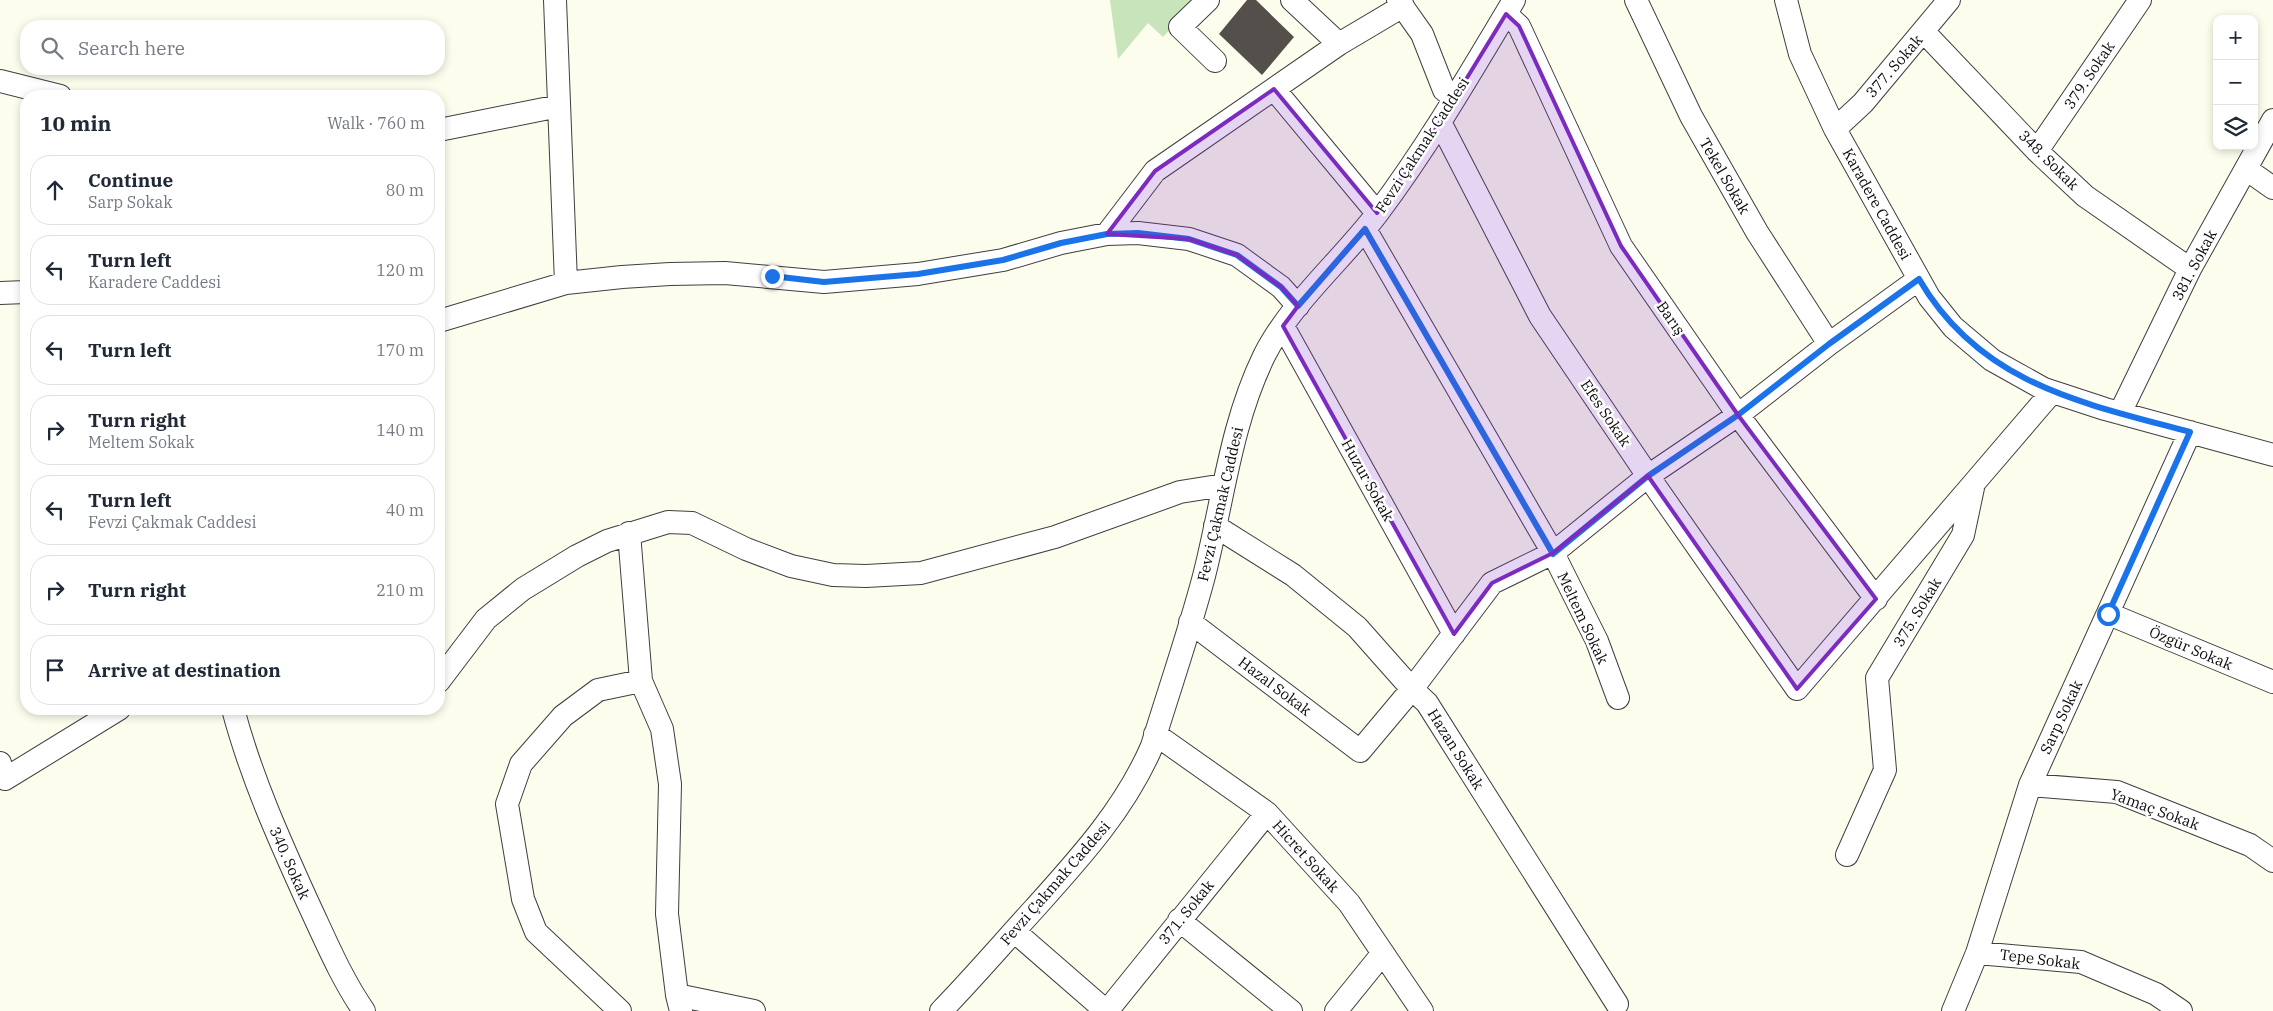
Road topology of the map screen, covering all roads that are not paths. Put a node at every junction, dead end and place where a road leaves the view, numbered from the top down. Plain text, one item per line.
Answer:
1 (555, 0) edge
2 (1208, 0) edge
3 (1292, 0) edge
4 (1636, 0) edge
5 (1786, 0) edge
6 (1949, 0) edge
7 (2140, 0) edge
8 (1400, 3) edge
9 (1510, 7) edge
10 (1924, 32) junction
11 (1339, 44) junction
12 (1214, 61) dead end
13 (0, 81) edge
14 (1274, 89) junction
15 (36, 90) edge
16 (1454, 98) junction
17 (559, 106) junction
18 (2273, 120) edge
19 (1440, 122) junction
20 (445, 129) edge
21 (1835, 129) junction
22 (2038, 151) junction
23 (2246, 169) junction
24 (2273, 188) edge
25 (1371, 221) junction
26 (1107, 234) junction
27 (2190, 269) junction
28 (1919, 279) junction
29 (566, 283) junction
30 (20, 292) edge
31 (0, 293) edge
32 (1298, 306) junction
33 (445, 319) edge
34 (1283, 326) junction
35 (1829, 344) junction
36 (2052, 392) junction
37 (2120, 413) junction
38 (1738, 415) junction
39 (2190, 432) junction
40 (2273, 455) edge
41 (1648, 476) junction
42 (1974, 483) junction
43 (1224, 485) junction
44 (1215, 526) junction
45 (629, 533) junction
46 (1553, 554) junction
47 (1876, 599) junction
48 (2108, 614) junction
49 (1190, 622) junction
50 (1454, 634) junction
51 (445, 673) edge
52 (641, 682) junction
53 (2273, 682) edge
54 (1412, 690) junction
55 (1618, 698) dead end
56 (108, 715) edge
57 (235, 715) edge
58 (1155, 734) junction
59 (2, 771) edge
60 (2030, 785) junction
61 (1267, 813) junction
62 (1847, 855) dead end
63 (2273, 861) edge
64 (1179, 920) junction
65 (1014, 932) junction
66 (1978, 952) junction
67 (1383, 954) junction
68 (679, 1003) edge
69 (1617, 1004) dead end
70 (364, 1011) edge
71 (620, 1011) edge
72 (754, 1011) edge
73 (941, 1011) edge
74 (1106, 1011) edge
75 (1291, 1011) edge
76 (1336, 1011) edge
77 (1422, 1011) edge
78 (1953, 1011) edge
79 (2181, 1011) edge

1 - 17 street
2 - 12 street
3 - 11 street
4 - 35 street, Tekel Sokak
5 - 21 street, Karadere Caddesi
6 - 10 street, 377. Sokak
7 - 22 street, 379. Sokak
8 - 11 street
8 - 16 street
9 - 16 street, Fevzi Çakmak Caddesi
9 - 38 street, Barış
10 - 21 street, 377. Sokak
10 - 22 street, 348. Sokak
11 - 14 street
13 - 15 street
14 - 25 street, Meltem Sokak
14 - 26 street
16 - 19 street, Fevzi Çakmak Caddesi
17 - 20 street
17 - 29 street
18 - 23 street, 381. Sokak
19 - 25 street, Fevzi Çakmak Caddesi
19 - 41 street, Efes Sokak
21 - 28 street, Karadere Caddesi
22 - 27 street, 348. Sokak
23 - 24 street
23 - 27 street, 381. Sokak
25 - 32 street, Fevzi Çakmak Caddesi
25 - 46 street, Meltem Sokak
26 - 29 street
26 - 32 street
27 - 37 street, 381. Sokak
28 - 35 street
28 - 36 street, Karadere Caddesi
29 - 33 street
30 - 31 street
32 - 34 street, Fevzi Çakmak Caddesi
34 - 43 street, Fevzi Çakmak Caddesi
34 - 50 street, Huzur Sokak
35 - 38 street
36 - 37 street, Karadere Caddesi
36 - 42 street, 375. Sokak
37 - 39 street, Karadere Caddesi
38 - 41 street
38 - 47 street, Barış
39 - 40 street, Karadere Caddesi
39 - 48 street, Sarp Sokak
41 - 46 street
41 - 47 street, Efes Sokak
42 - 47 street
42 - 62 street, 375. Sokak
43 - 44 street, Fevzi Çakmak Caddesi
43 - 45 street
44 - 49 street, Fevzi Çakmak Caddesi
44 - 54 street, Hazan Sokak
45 - 51 street
45 - 52 street
46 - 50 street
46 - 55 street, Meltem Sokak
48 - 53 street, Özgür Sokak
48 - 60 street, Sarp Sokak
49 - 54 street, Hazal Sokak
49 - 58 street, Fevzi Çakmak Caddesi
50 - 54 street
52 - 68 street
52 - 71 street
54 - 69 street, Hazan Sokak
56 - 59 street
57 - 70 street, 340. Sokak
58 - 61 street, Hicret Sokak
58 - 65 street, Fevzi Çakmak Caddesi
60 - 63 street, Yamaç Sokak
60 - 66 street, Sarp Sokak
61 - 64 street, 371. Sokak
61 - 67 street, Hicret Sokak
64 - 74 street, 371. Sokak
64 - 75 street
65 - 73 street, Fevzi Çakmak Caddesi
65 - 74 street
66 - 78 street, Sarp Sokak
66 - 79 street, Tepe Sokak
67 - 76 street
67 - 77 street, Hicret Sokak
68 - 72 street

